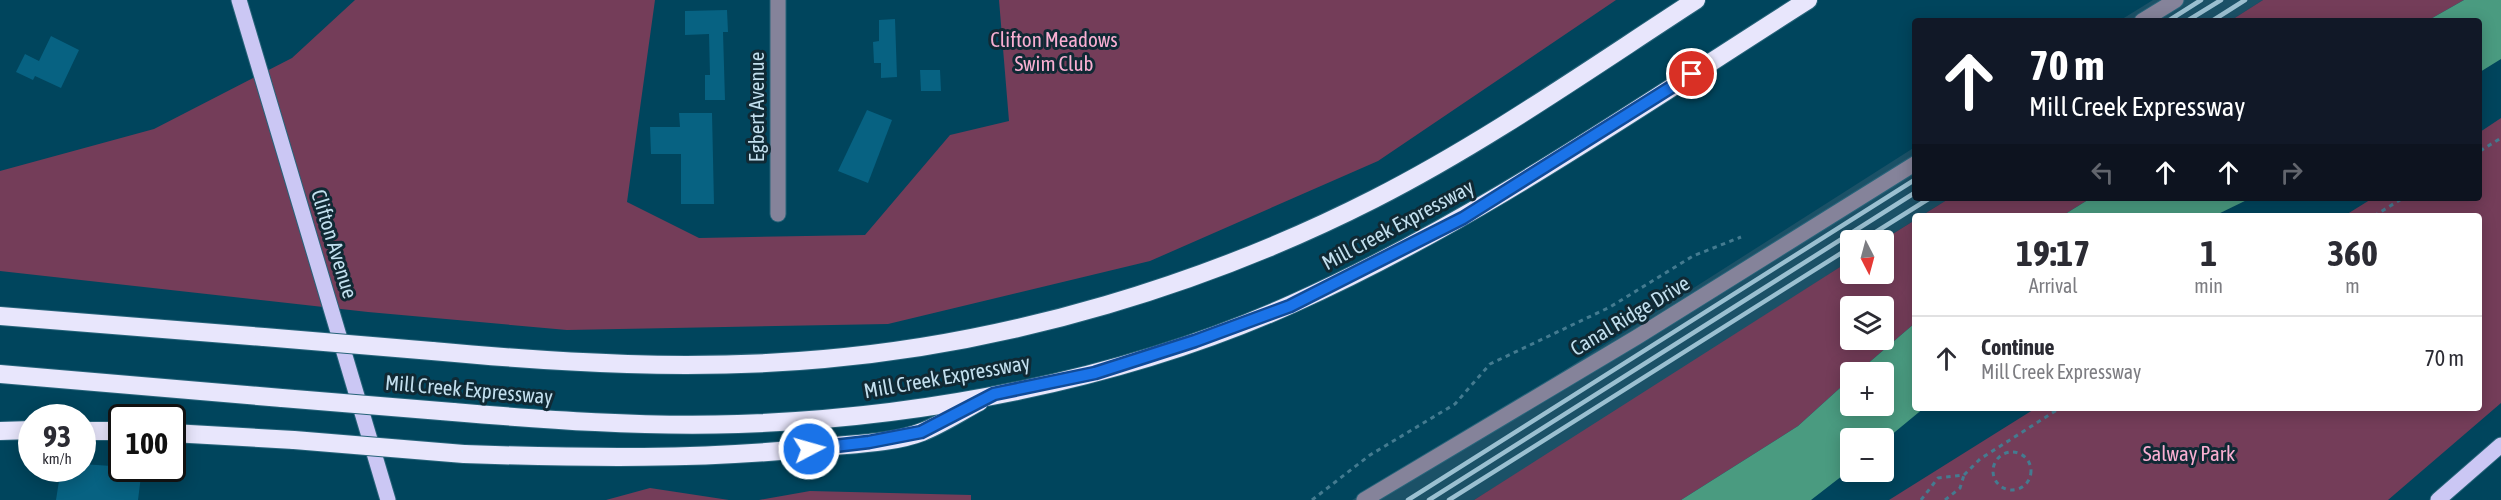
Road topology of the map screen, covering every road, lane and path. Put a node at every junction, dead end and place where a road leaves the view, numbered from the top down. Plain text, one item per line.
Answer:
1 (239, 0) edge
2 (778, 0) edge
3 (1696, 0) edge
4 (1808, 0) edge
5 (2176, 0) edge
6 (2147, 18) edge
7 (2501, 138) edge
8 (2482, 150) edge
9 (1912, 166) edge
10 (2398, 201) edge
11 (2379, 213) edge
12 (778, 214) dead end
13 (1741, 237) dead end
14 (0, 316) edge
15 (0, 374) edge
16 (994, 394) junction
17 (2055, 411) edge
18 (18, 430) edge
19 (0, 431) edge
20 (186, 434) edge
21 (2501, 445) edge
22 (1997, 447) junction
23 (2002, 455) junction
24 (1964, 475) junction
25 (388, 500) edge
26 (1312, 500) edge
27 (1364, 500) edge
28 (1921, 500) edge
29 (1945, 500) edge
30 (2438, 500) edge

1 - 25 main road, Clifton Avenue
2 - 12 street, Egbert Avenue
3 - 14 highway, Mill Creek Expressway, bridge
4 - 16 highway, Mill Creek Expressway
5 - 6 street
7 - 8 path
9 - 27 street, Canal Ridge Drive
10 - 11 path
13 - 26 path
15 - 16 highway, Mill Creek Expressway, bridge
16 - 20 highway, bridge
17 - 22 path
18 - 19 highway
21 - 30 main road
22 - 23 path
22 - 24 path
23 - 23 path
24 - 28 path
24 - 29 path

